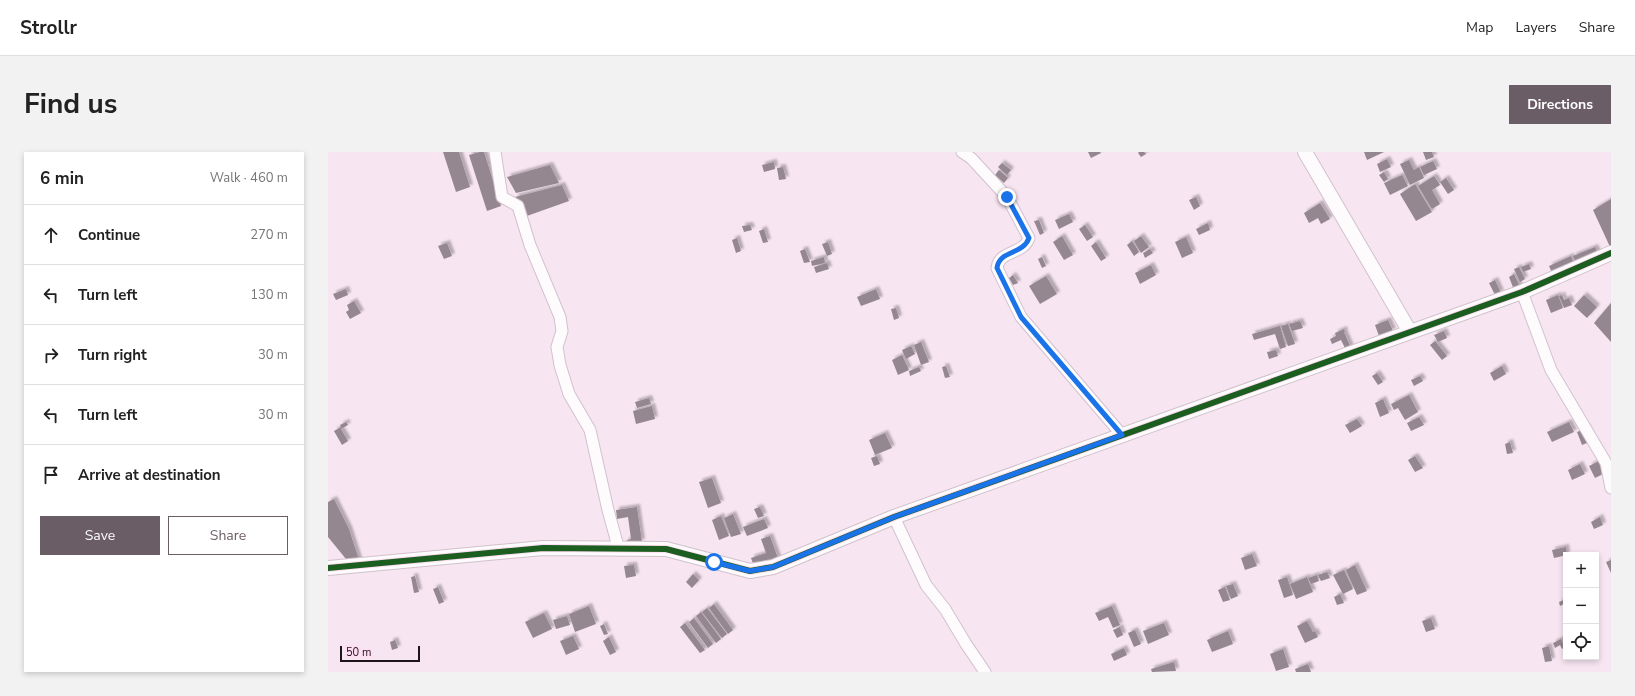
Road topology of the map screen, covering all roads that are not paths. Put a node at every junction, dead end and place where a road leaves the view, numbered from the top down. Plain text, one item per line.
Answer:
1 (495, 152) edge
2 (962, 152) edge
3 (1305, 152) edge
4 (1611, 253) edge
5 (1522, 292) junction
6 (1410, 332) junction
7 (1122, 435) junction
8 (1611, 488) edge
9 (894, 517) junction
10 (619, 550) junction
11 (328, 568) edge
12 (985, 672) edge

1 - 10 street
2 - 7 street
3 - 6 street
4 - 5 street
5 - 6 street
5 - 8 street
6 - 7 street
7 - 9 street
9 - 10 street
9 - 12 street
10 - 11 street

